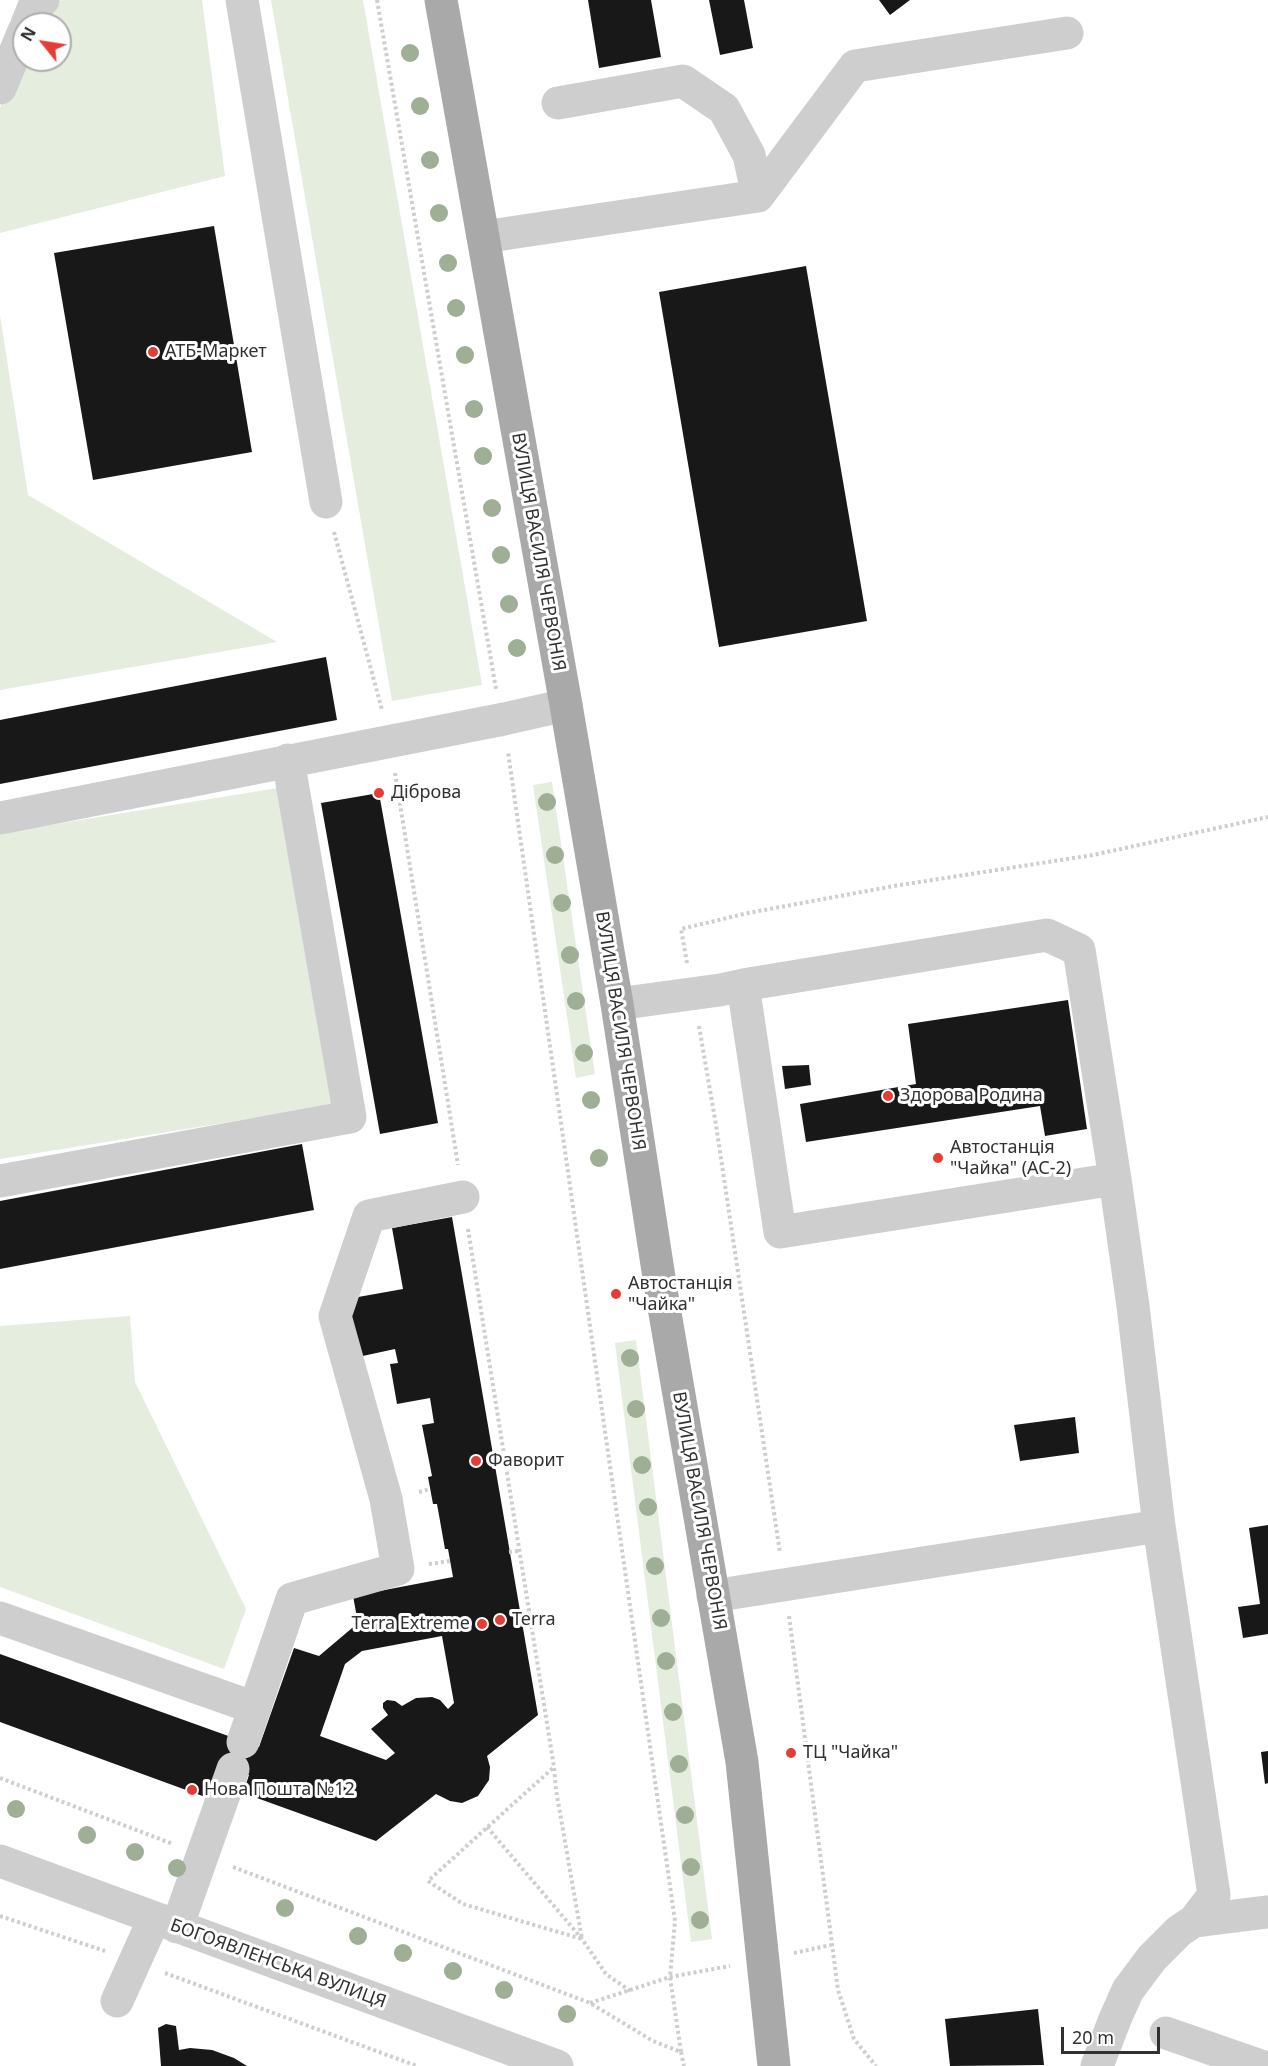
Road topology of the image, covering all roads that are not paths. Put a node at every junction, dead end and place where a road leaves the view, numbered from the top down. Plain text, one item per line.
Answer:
1 (43, 0) edge
2 (242, 0) edge
3 (441, 0) edge
4 (32, 12) edge
5 (1067, 33) dead end
6 (12, 60) edge
7 (0, 88) edge
8 (558, 104) dead end
9 (758, 196) junction
10 (483, 237) junction
11 (326, 502) road end
12 (566, 705) junction
13 (288, 760) junction
14 (0, 818) edge
15 (743, 985) junction
16 (617, 1004) junction
17 (1115, 1179) junction
18 (0, 1181) edge
19 (463, 1197) road end
20 (1159, 1526) junction
21 (713, 1596) junction
22 (0, 1618) edge
23 (255, 1708) junction
24 (0, 1862) edge
25 (1268, 1912) edge
26 (1194, 1921) junction
27 (166, 1923) junction
28 (117, 2001) dead end
29 (1166, 2033) dead end
30 (557, 2066) edge
31 (774, 2066) edge
32 (1097, 2066) edge
33 (1261, 2066) edge

1 - 4 street
2 - 11 street
3 - 10 main road, ВУЛИЦЯ ВАСИЛЯ ЧЕРВОНІЯ
5 - 9 street
6 - 7 street
8 - 9 street
9 - 10 street
10 - 12 main road, ВУЛИЦЯ ВАСИЛЯ ЧЕРВОНІЯ
12 - 13 street
12 - 16 main road, ВУЛИЦЯ ВАСИЛЯ ЧЕРВОНІЯ
13 - 14 street
13 - 18 street
15 - 16 street
15 - 17 street
15 - 17 street
16 - 21 main road, ВУЛИЦЯ ВАСИЛЯ ЧЕРВОНІЯ
17 - 20 street
19 - 23 street
20 - 21 street
20 - 26 street
21 - 31 main road, ВУЛИЦЯ ВАСИЛЯ ЧЕРВОНІЯ
22 - 23 street
23 - 27 street
24 - 27 street, БОГОЯВЛЕНСЬКА ВУЛИЦЯ
25 - 26 street
26 - 32 street
27 - 28 street
27 - 30 street, БОГОЯВЛЕНСЬКА ВУЛИЦЯ
29 - 33 street

